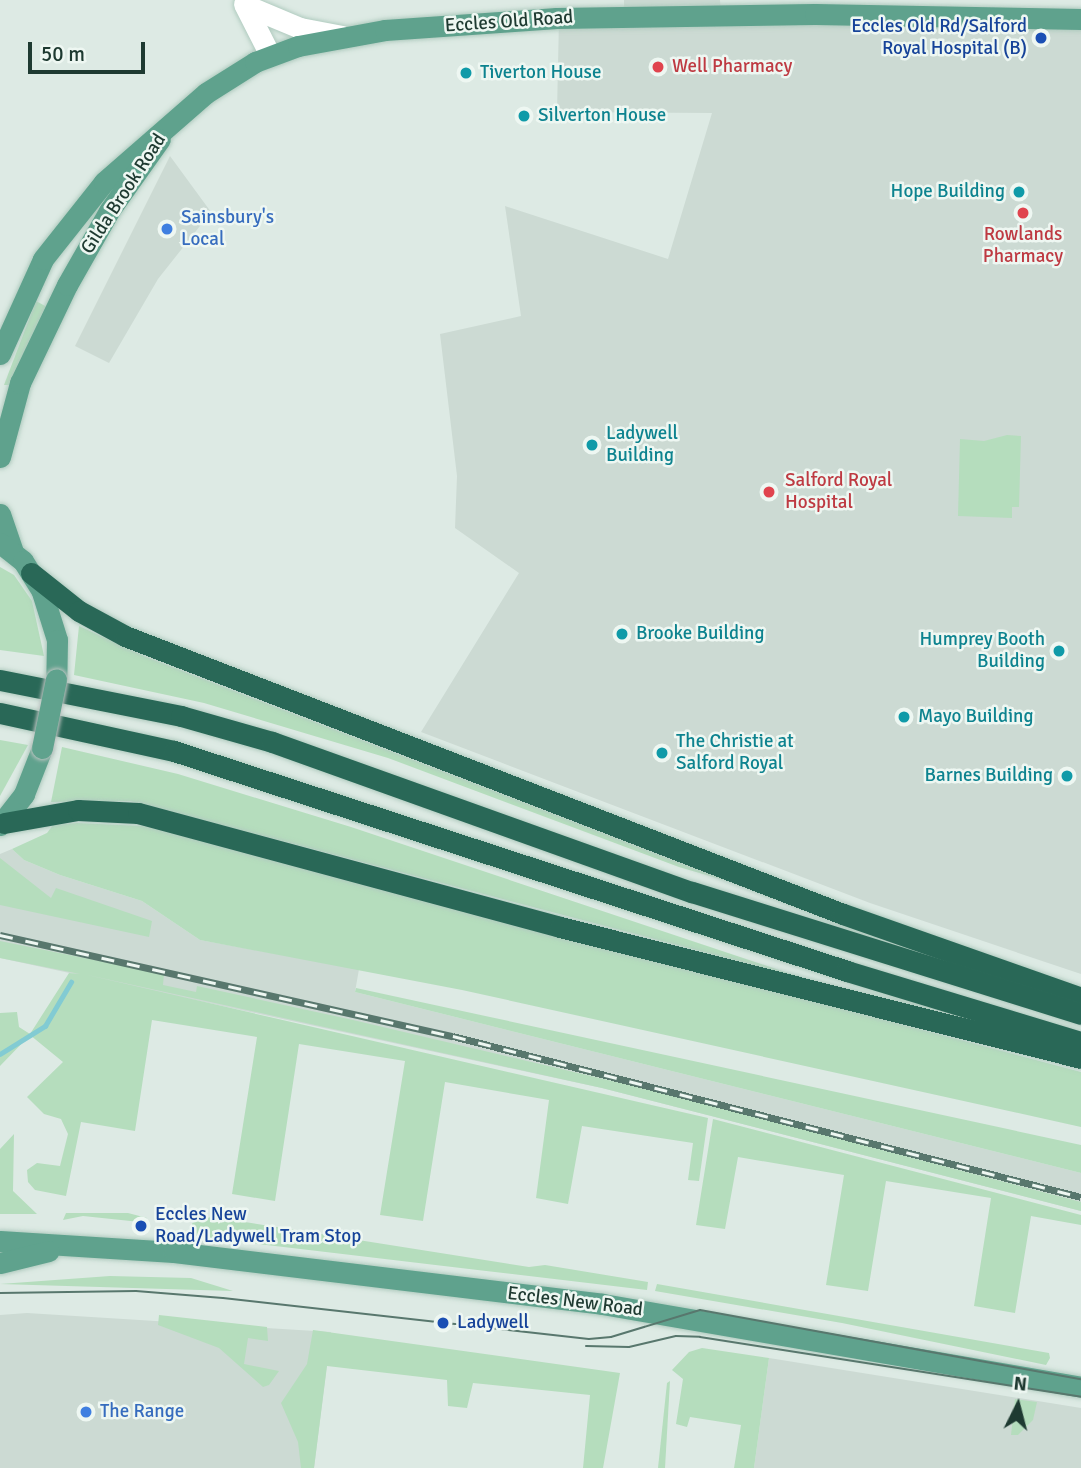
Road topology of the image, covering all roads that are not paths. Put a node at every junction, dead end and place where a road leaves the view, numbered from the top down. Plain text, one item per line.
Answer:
1 (243, 2) edge
2 (1081, 19) edge
3 (343, 36) junction
4 (270, 55) junction
5 (171, 123) junction
6 (0, 354) edge
7 (0, 457) edge
8 (0, 514) edge
9 (7, 547) edge
10 (32, 573) junction
11 (0, 680) edge
12 (0, 713) edge
13 (2, 824) edge
14 (1081, 998) edge
15 (1081, 1014) edge
16 (1081, 1042) edge
17 (1081, 1058) edge
18 (0, 1241) edge
19 (65, 1247) junction
20 (0, 1263) edge
21 (1081, 1387) edge

1 - 3 main road
1 - 4 main road
2 - 3 main road, Eccles Old Road
3 - 4 main road, Eccles Old Road
4 - 5 main road, Eccles Old Road
5 - 6 main road, Gilda Brook Road
5 - 7 main road, Gilda Brook Road
8 - 9 main road
9 - 10 main road
10 - 13 main road, bridge
10 - 14 highway
11 - 15 highway
12 - 16 highway
13 - 17 highway
18 - 19 main road, Eccles New Road
19 - 20 main road, Eccles New Road
19 - 21 main road, Eccles New Road

